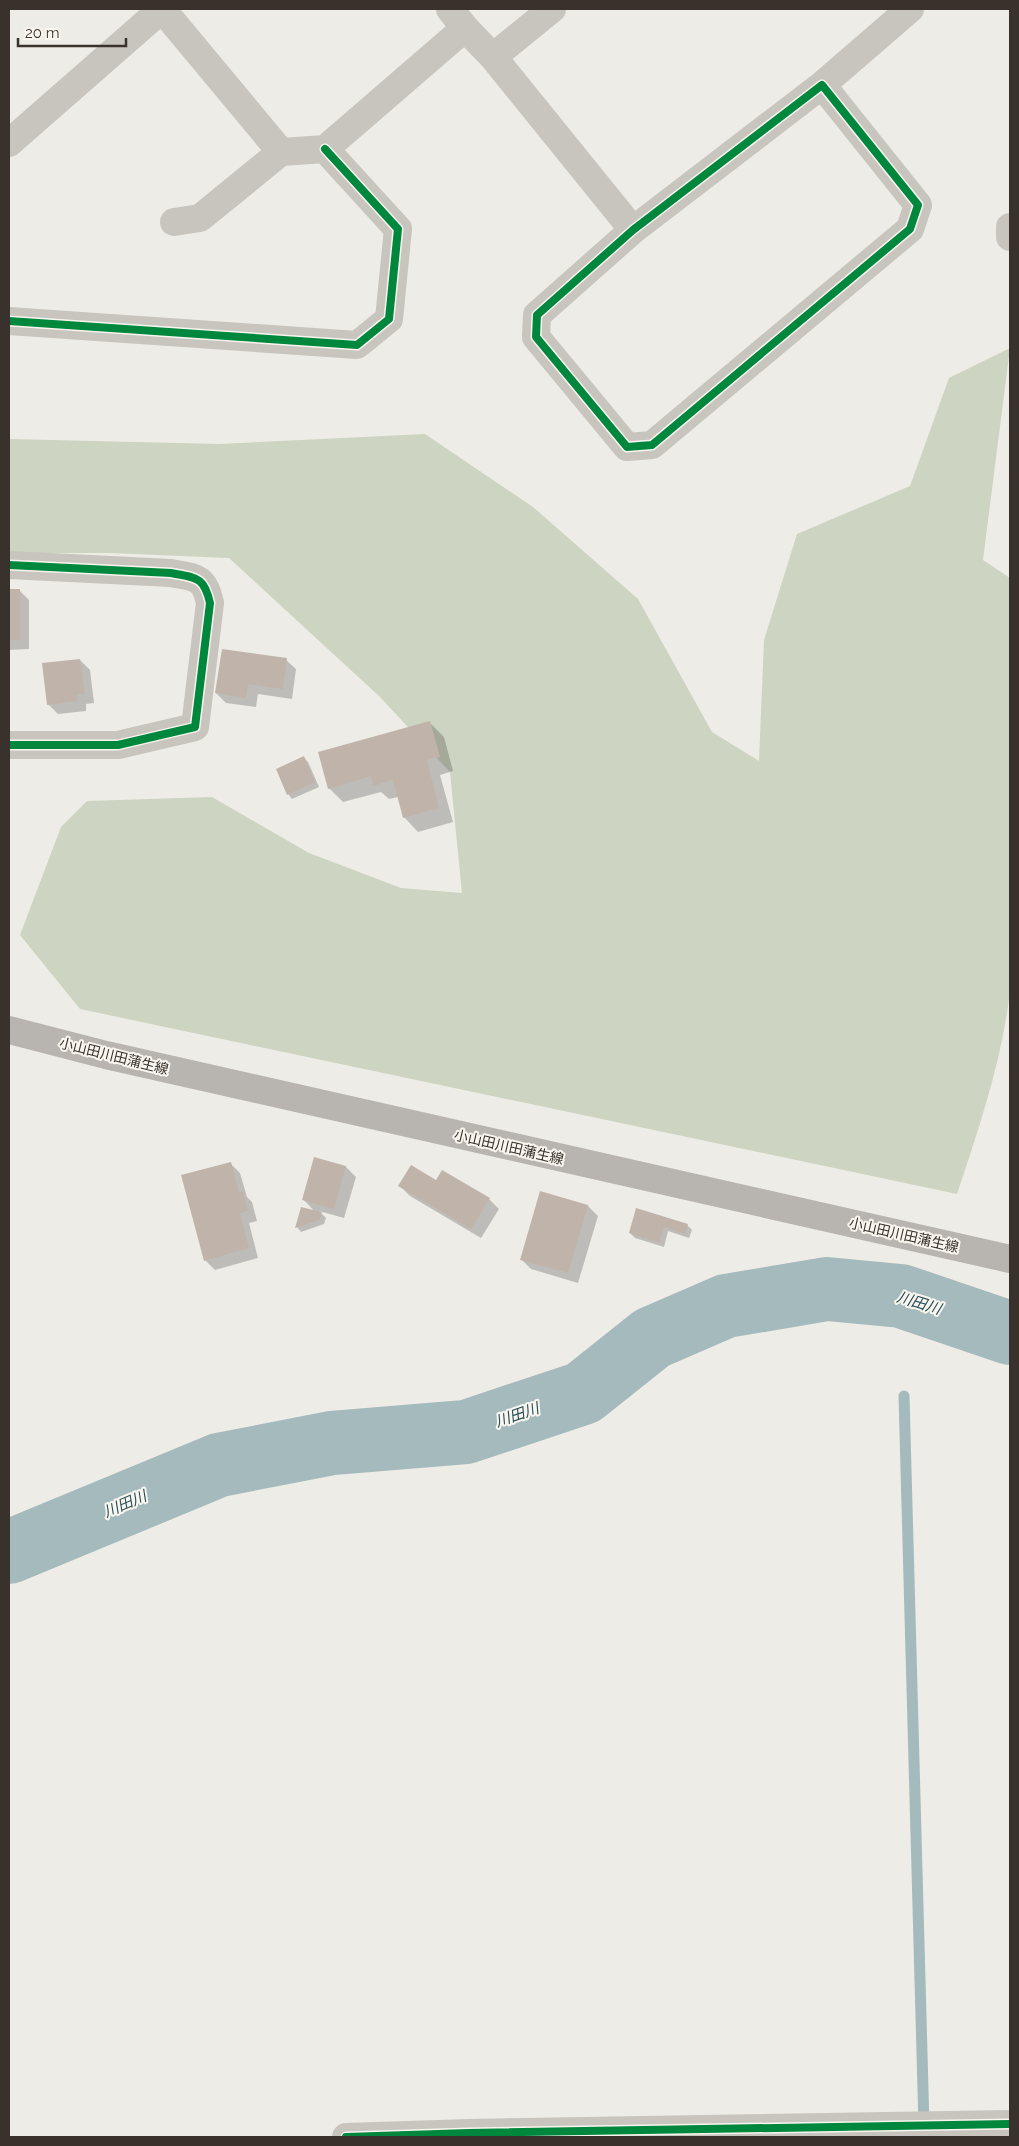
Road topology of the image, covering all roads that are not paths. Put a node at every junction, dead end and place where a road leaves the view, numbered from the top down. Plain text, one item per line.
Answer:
1 (162, 9) edge
2 (552, 9) edge
3 (910, 9) edge
4 (458, 19) edge
5 (493, 57) junction
6 (822, 85) junction
7 (9, 143) edge
8 (325, 149) junction
9 (280, 152) junction
10 (174, 222) dead end
11 (1010, 227) edge
12 (632, 230) junction
13 (1010, 237) edge
14 (9, 320) edge
15 (9, 564) edge
16 (9, 745) edge
17 (9, 1030) edge
18 (1010, 1259) edge
19 (1010, 2124) edge
20 (468, 2135) edge
21 (346, 2137) edge

1 - 7 street
1 - 9 street
2 - 5 street
3 - 6 street
4 - 5 street
4 - 8 street
5 - 12 street
6 - 12 street
6 - 12 street
8 - 9 street
8 - 14 street
9 - 10 street
11 - 13 street
15 - 16 street
17 - 18 main road, 小山田川田蒲生線
19 - 20 street
20 - 21 street

